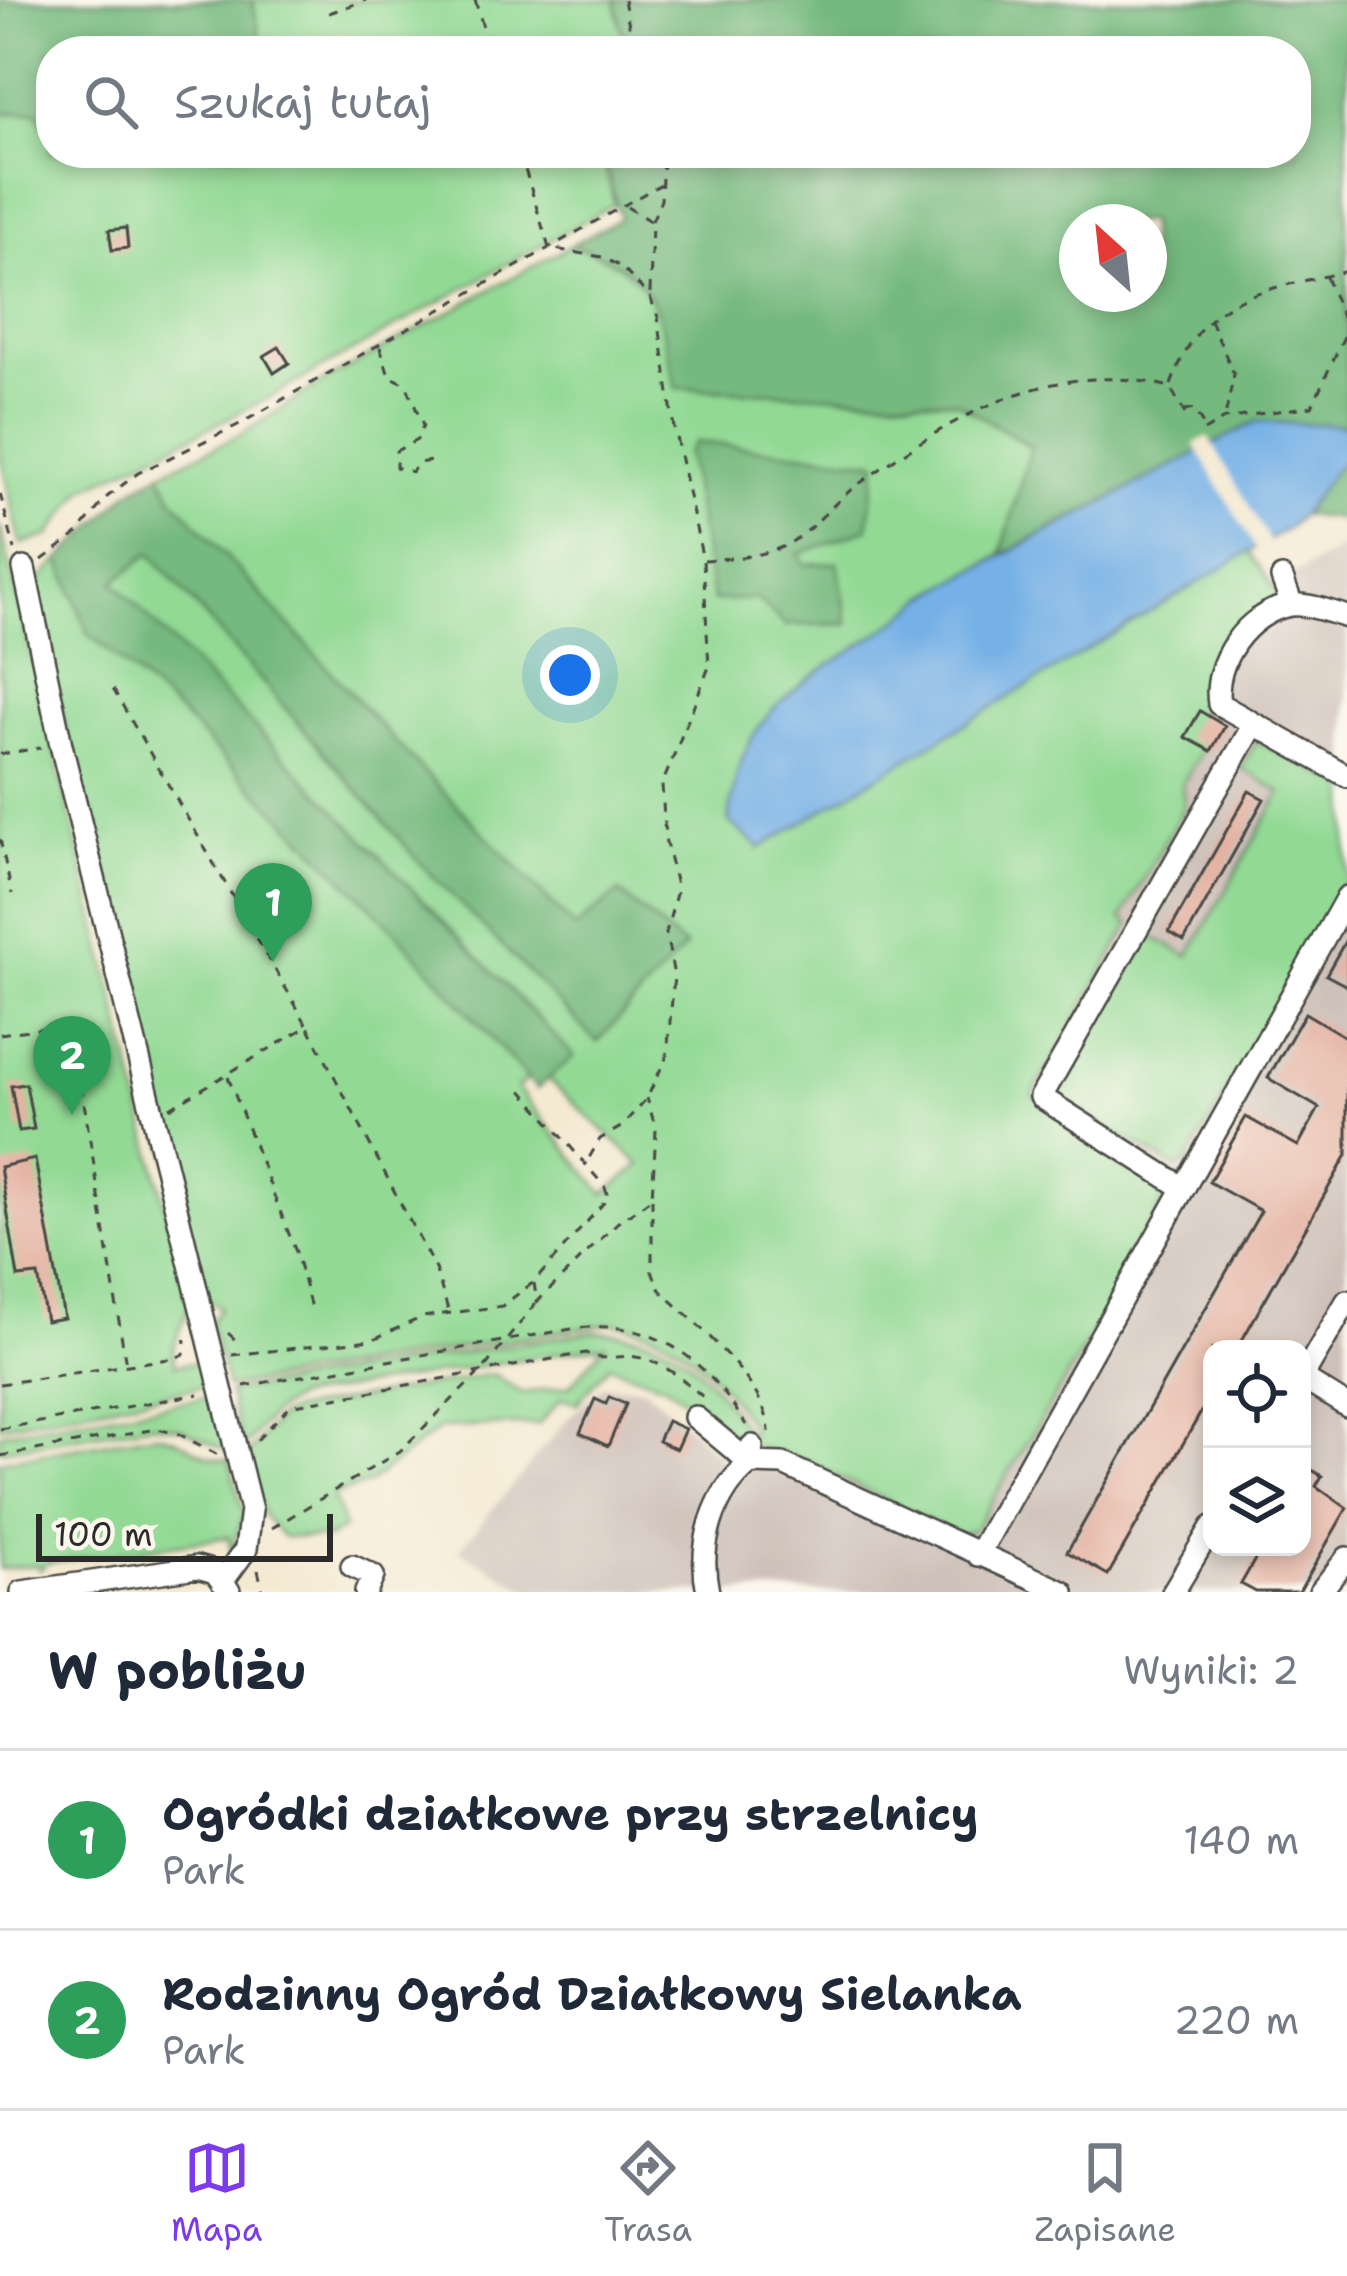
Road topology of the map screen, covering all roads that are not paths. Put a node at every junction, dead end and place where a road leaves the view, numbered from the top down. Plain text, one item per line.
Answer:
1 (23, 568) road end
2 (1282, 578) dead end
3 (1292, 605) junction
4 (1347, 616) edge
5 (1254, 724) junction
6 (1347, 776) edge
7 (1347, 897) edge
8 (1182, 1187) junction
9 (1347, 1301) edge
10 (1311, 1363) edge
11 (1311, 1384) edge
12 (1347, 1406) edge
13 (702, 1410) road end
14 (753, 1446) junction
15 (1203, 1542) edge
16 (978, 1555) junction
17 (1347, 1558) edge
18 (352, 1565) dead end
19 (225, 1587) edge
20 (22, 1592) edge
21 (366, 1592) edge
22 (708, 1592) edge
23 (1063, 1592) edge
24 (1173, 1592) edge
25 (1320, 1592) edge

1 - 19 street
2 - 3 street
3 - 4 street
3 - 5 street
5 - 6 street
5 - 8 street
7 - 8 street
8 - 16 street
9 - 10 street
11 - 12 street
13 - 14 street
14 - 16 street
14 - 22 street
15 - 24 street
16 - 23 street
17 - 25 street
18 - 21 street
19 - 20 street

